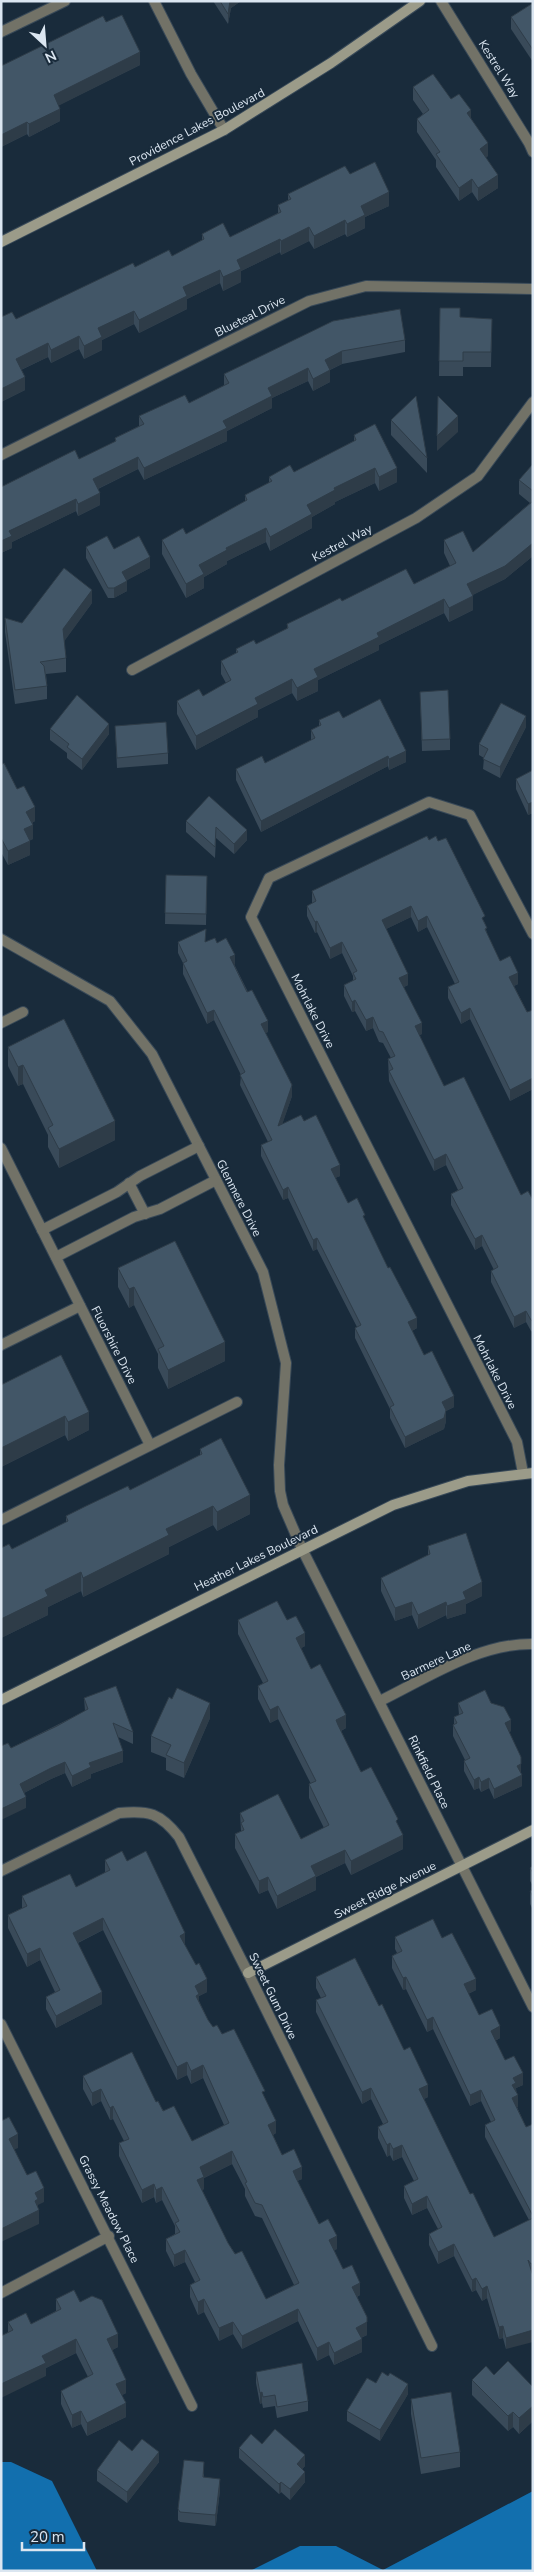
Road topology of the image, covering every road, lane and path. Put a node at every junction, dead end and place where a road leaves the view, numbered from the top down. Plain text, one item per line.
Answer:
1 (65, 1) edge
2 (154, 1) edge
3 (420, 1) edge
4 (441, 1) edge
5 (1, 32) edge
6 (224, 130) junction
7 (533, 152) edge
8 (1, 242) edge
9 (533, 289) edge
10 (533, 402) edge
11 (1, 455) edge
12 (132, 670) dead end
13 (533, 934) edge
14 (1, 939) edge
15 (23, 1012) dead end
16 (1, 1023) edge
17 (198, 1146) junction
18 (1, 1148) edge
19 (216, 1180) junction
20 (129, 1184) junction
21 (145, 1214) junction
22 (42, 1230) junction
23 (56, 1257) junction
24 (80, 1306) junction
25 (1, 1345) edge
26 (237, 1402) dead end
27 (150, 1445) junction
28 (528, 1473) edge
29 (1, 1520) edge
30 (302, 1548) junction
31 (533, 1644) edge
32 (1, 1700) edge
33 (380, 1701) junction
34 (533, 1830) edge
35 (461, 1865) junction
36 (1, 1872) edge
37 (248, 1973) junction
38 (533, 2007) edge
39 (1, 2024) edge
40 (109, 2236) junction
41 (1, 2293) edge
42 (432, 2346) dead end
43 (192, 2406) dead end

1 - 5 street
2 - 6 street
3 - 6 street, Providence Lakes Boulevard
4 - 7 street, Kestrel Way
6 - 8 street, Providence Lakes Boulevard
9 - 11 street, Blueteal Drive
10 - 12 street, Kestrel Way
13 - 28 street, Mohrlake Drive
14 - 17 street, Glenmere Drive
15 - 16 street
17 - 19 street, Glenmere Drive
17 - 20 street
18 - 22 street, Fluorshire Drive
19 - 21 street
19 - 30 street, Glenmere Drive
20 - 21 street
20 - 22 street
21 - 23 street
22 - 23 street, Fluorshire Drive
23 - 24 street, Fluorshire Drive
24 - 25 street
24 - 27 street, Fluorshire Drive
26 - 27 street
27 - 29 street
28 - 30 street, Heather Lakes Boulevard
30 - 32 street, Heather Lakes Boulevard
30 - 33 street, Rinkfield Place
31 - 33 street, Barmere Lane
33 - 35 street, Rinkfield Place
34 - 35 street, Sweet Ridge Avenue
35 - 37 street, Sweet Ridge Avenue
35 - 38 street, Rinkfield Place
36 - 37 street, Sweet Gum Drive
37 - 42 street, Sweet Gum Drive
39 - 40 street, Grassy Meadow Place
40 - 41 street
40 - 43 street, Grassy Meadow Place

